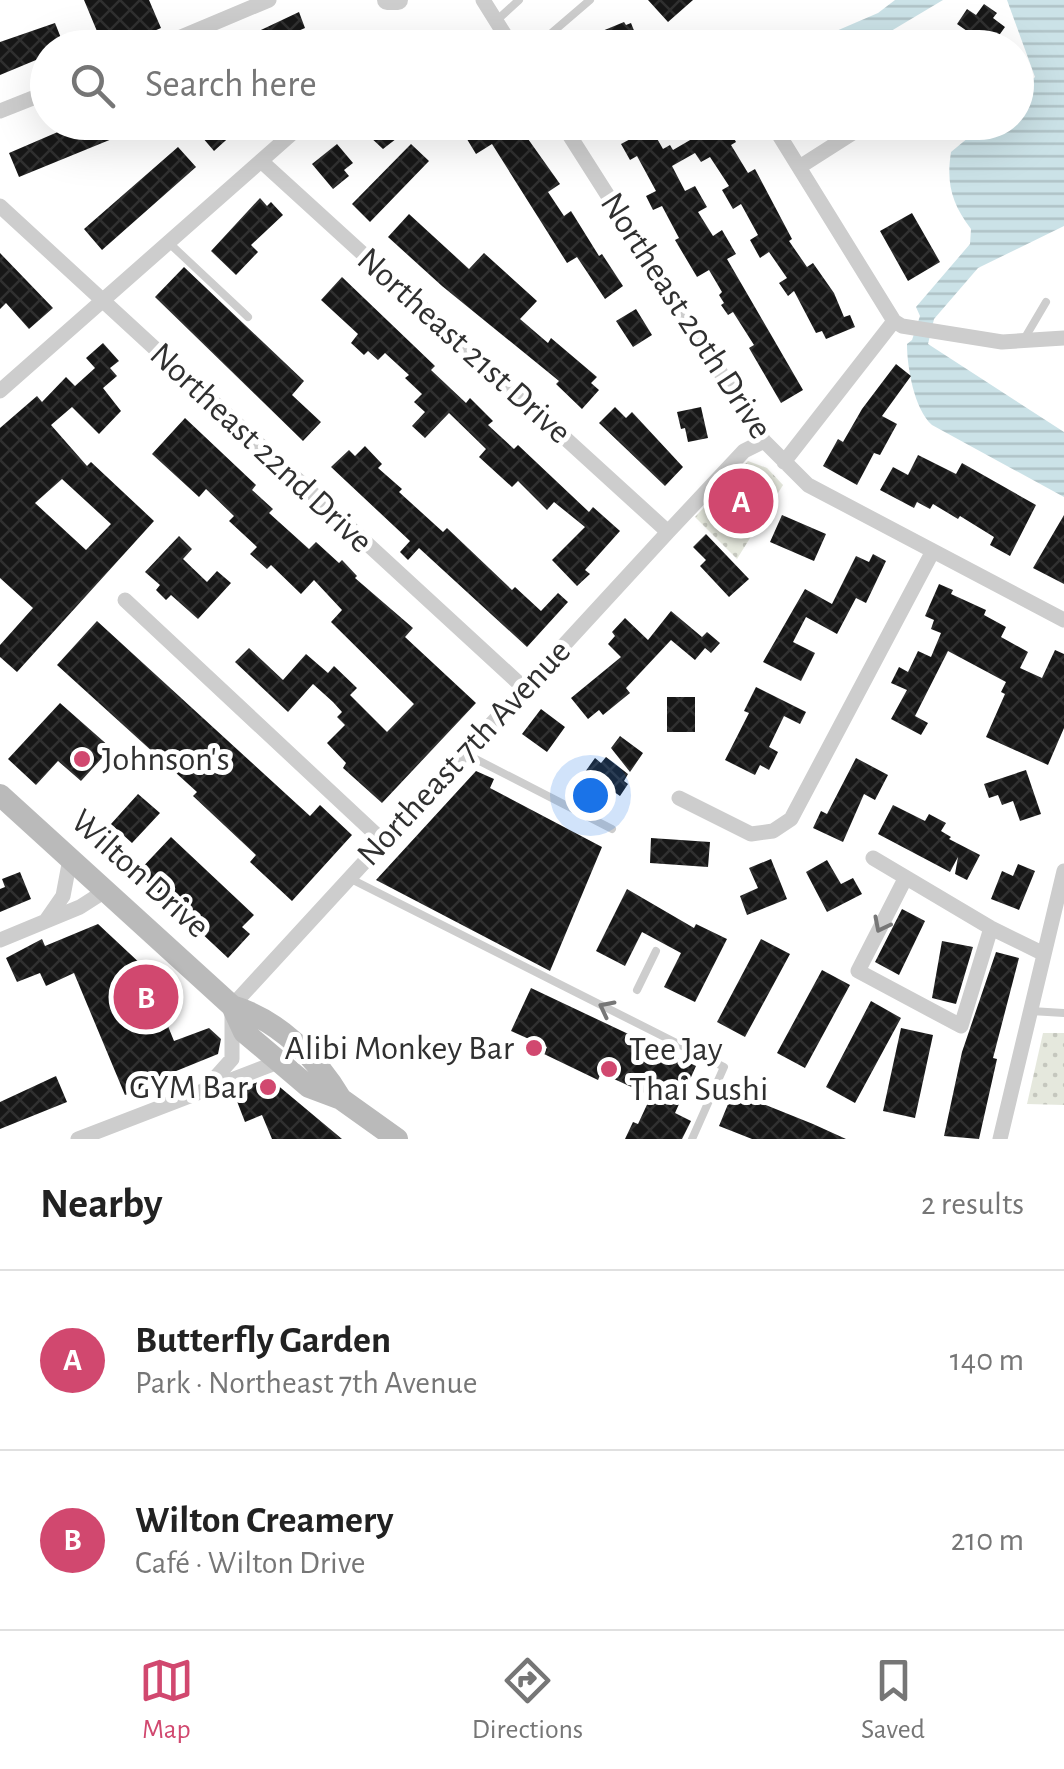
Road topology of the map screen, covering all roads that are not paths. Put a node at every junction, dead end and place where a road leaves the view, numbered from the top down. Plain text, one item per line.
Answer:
1 (269, 0) edge
2 (387, 0) edge
3 (398, 0) edge
4 (483, 0) edge
5 (519, 0) edge
6 (590, 0) edge
7 (496, 20) junction
8 (198, 30) edge
9 (502, 30) edge
10 (555, 30) edge
11 (30, 99) edge
12 (0, 111) edge
13 (285, 140) edge
14 (572, 140) edge
15 (783, 140) edge
16 (842, 140) edge
17 (261, 161) junction
18 (801, 166) junction
19 (0, 206) edge
20 (168, 243) junction
21 (102, 302) junction
22 (1046, 302) dead end
23 (248, 317) dead end
24 (894, 321) junction
25 (1064, 338) edge
26 (1023, 341) junction
27 (0, 391) edge
28 (764, 440) junction
29 (784, 462) junction
30 (668, 532) junction
31 (933, 550) junction
32 (125, 600) dead end
33 (1064, 620) edge
34 (524, 688) junction
35 (464, 753) junction
36 (0, 794) edge
37 (679, 798) dead end
38 (612, 829) dead end
39 (383, 840) junction
40 (873, 858) dead end
41 (70, 859) junction
42 (1064, 871) edge
43 (349, 878) junction
44 (905, 878) junction
45 (106, 891) junction
46 (44, 922) junction
47 (991, 928) junction
48 (0, 940) edge
49 (656, 951) dead end
50 (1044, 954) junction
51 (637, 990) dead end
52 (232, 1006) junction
53 (1031, 1011) junction
54 (1064, 1013) edge
55 (278, 1062) junction
56 (206, 1087) junction
57 (341, 1099) junction
58 (78, 1139) edge
59 (398, 1139) edge
60 (692, 1139) edge
61 (1000, 1139) edge

1 - 8 street
2 - 3 street
4 - 7 street
5 - 7 lane
6 - 10 lane
7 - 9 street
11 - 12 street
13 - 17 street
14 - 28 street, Northeast 20th Drive
15 - 18 street
16 - 18 street
17 - 20 street
17 - 30 street, Northeast 21st Drive
18 - 24 street
19 - 21 street, Northeast 22nd Drive
20 - 21 street
20 - 23 lane
21 - 27 street
21 - 34 street, Northeast 22nd Drive
22 - 26 lane
24 - 26 street
24 - 29 street
25 - 26 street
28 - 29 street, Northeast 20th Drive
28 - 30 street, Northeast 7th Avenue
29 - 31 street, Northeast 20th Drive
30 - 34 street, Northeast 7th Avenue
31 - 33 street, Northeast 20th Drive
31 - 37 street
32 - 39 street
34 - 35 street, Northeast 7th Avenue
35 - 38 lane
35 - 39 street, Northeast 7th Avenue
36 - 41 main road, Wilton Drive
39 - 43 street, Northeast 7th Avenue
40 - 44 street
41 - 45 main road, Wilton Drive
41 - 46 street
42 - 50 street
43 - 52 street, Northeast 7th Avenue
60 -> 43 lane
44 - 47 street
44 -> 47 street
45 - 46 street
45 - 52 main road, Wilton Drive
46 - 48 street
47 - 50 street
49 - 51 lane
50 - 53 street
52 - 55 main road, Wilton Drive
52 - 56 street
52 - 57 main road, Wilton Drive
53 - 54 lane
53 - 61 street
55 - 56 street
55 - 57 main road, Wilton Drive
56 - 58 street
57 - 59 main road, Wilton Drive

